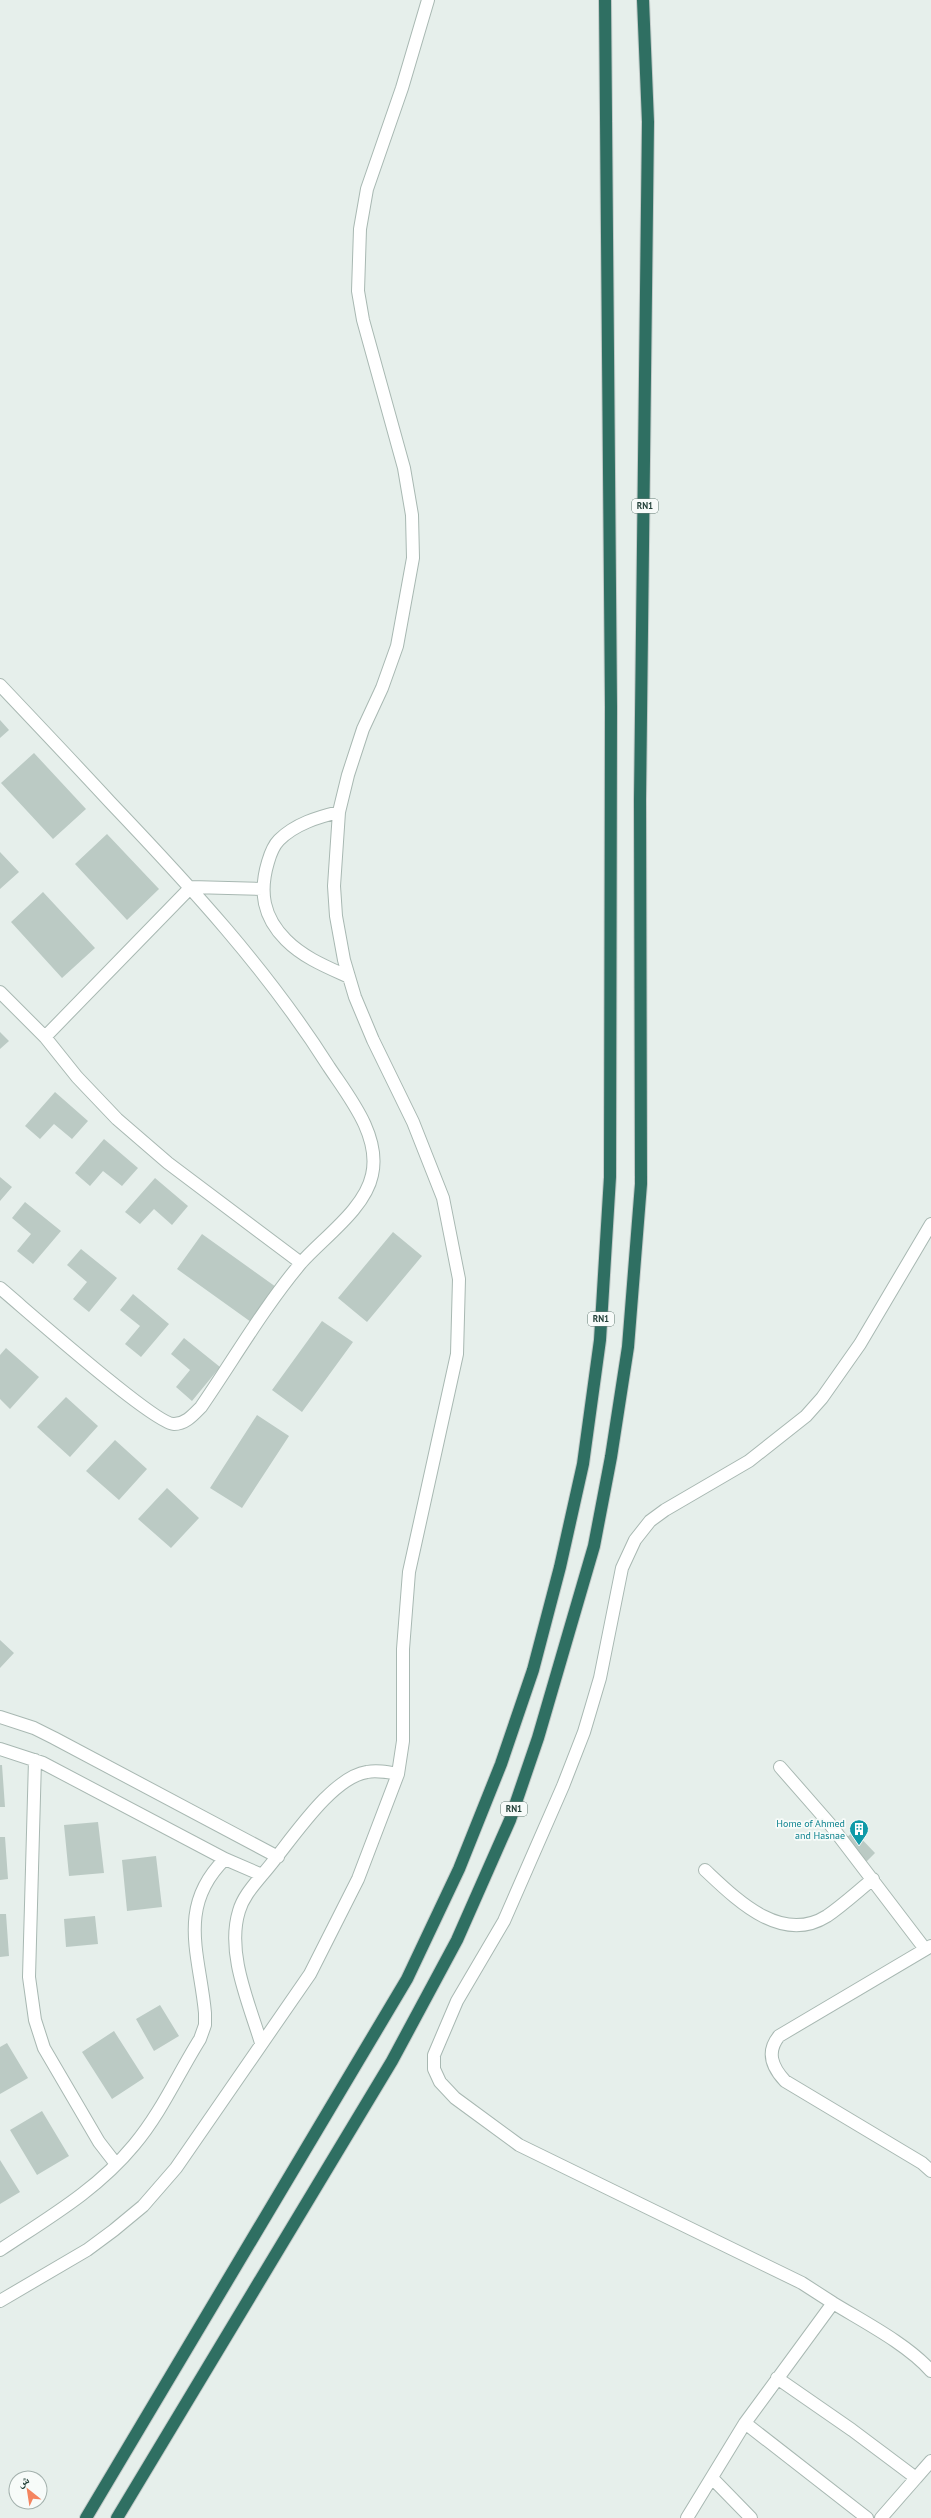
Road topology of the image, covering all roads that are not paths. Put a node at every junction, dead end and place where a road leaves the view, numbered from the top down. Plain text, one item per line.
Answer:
1 (428, 0) edge
2 (605, 0) edge
3 (643, 0) edge
4 (0, 685) edge
5 (339, 812) junction
6 (191, 887) junction
7 (262, 889) junction
8 (349, 977) junction
9 (0, 992) edge
10 (45, 1037) junction
11 (931, 1224) edge
12 (301, 1263) junction
13 (0, 1288) edge
14 (0, 1717) edge
15 (0, 1749) edge
16 (35, 1760) junction
17 (780, 1767) dead end
18 (398, 1774) junction
19 (278, 1857) junction
20 (225, 1859) junction
21 (705, 1870) dead end
22 (262, 1875) junction
23 (873, 1880) junction
24 (928, 1947) edge
25 (262, 2043) junction
26 (116, 2164) junction
27 (931, 2171) edge
28 (0, 2250) edge
29 (0, 2301) edge
30 (833, 2303) junction
31 (931, 2371) edge
32 (777, 2378) junction
33 (745, 2423) junction
34 (931, 2461) edge
35 (712, 2478) junction
36 (916, 2478) junction
37 (86, 2518) edge
38 (117, 2518) edge
39 (687, 2518) edge
40 (751, 2518) edge
41 (867, 2518) edge
42 (881, 2518) edge

1 - 5 street
2 - 37 highway, RN1
3 - 38 highway, RN1
4 - 6 street
5 - 7 street
5 - 8 street
6 - 7 street
6 - 10 street
6 - 12 street
7 - 8 street
8 - 18 street
9 - 10 street
10 - 12 street
11 - 30 street
12 - 13 street
14 - 19 street
15 - 16 street
16 - 20 street
16 - 26 street
17 - 23 street
18 - 19 street
18 - 25 street
19 - 22 street
20 - 22 street
20 - 26 street
21 - 23 street
22 - 25 street
23 - 24 street
24 - 27 street
25 - 29 street
26 - 28 street
30 - 31 street
30 - 32 street
32 - 33 street
32 - 36 street
33 - 35 street
33 - 41 street
34 - 36 street
35 - 39 street
35 - 40 street
36 - 42 street

